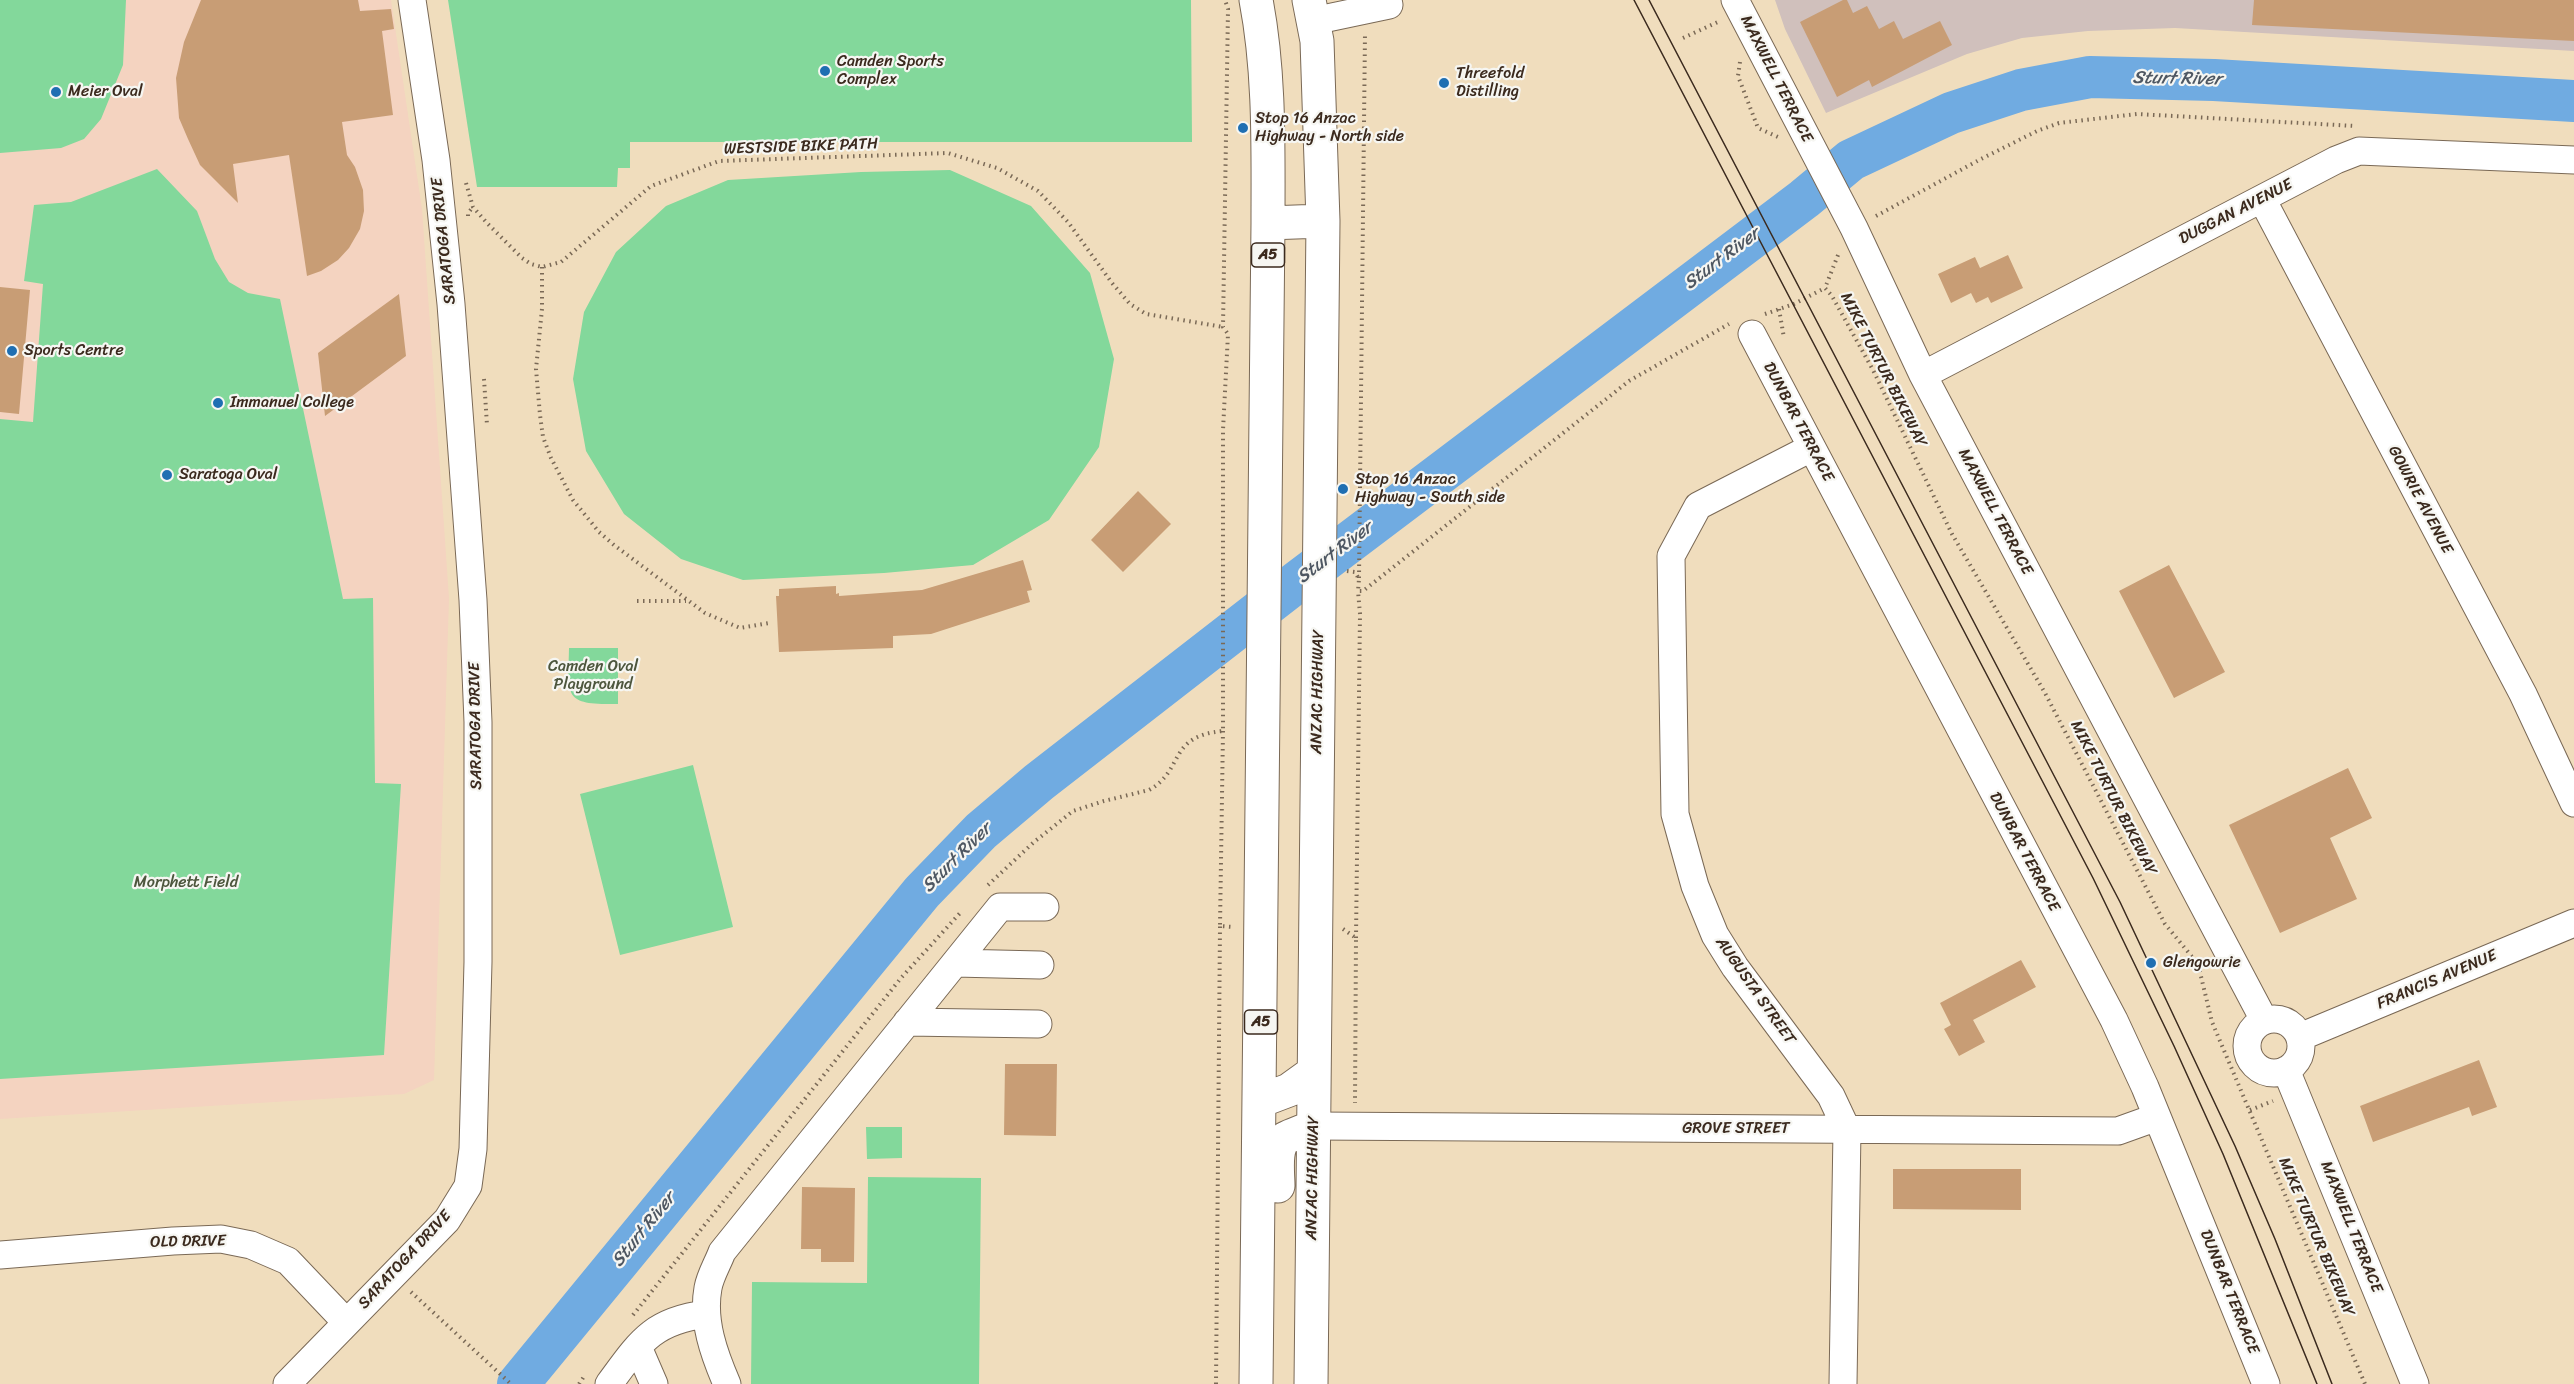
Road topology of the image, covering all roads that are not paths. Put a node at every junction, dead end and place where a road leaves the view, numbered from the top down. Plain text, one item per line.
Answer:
1 (412, 0) edge
2 (1256, 0) edge
3 (1388, 0) edge
4 (1311, 10) edge
5 (1730, 10) edge
6 (2574, 160) edge
7 (2262, 199) junction
8 (1323, 221) junction
9 (1268, 223) junction
10 (1751, 327) road end
11 (1923, 375) junction
12 (1811, 448) junction
13 (2574, 803) edge
14 (1045, 907) dead end
15 (2574, 923) edge
16 (955, 963) junction
17 (1040, 965) dead end
18 (2264, 1020) junction
19 (908, 1022) junction
20 (1038, 1024) dead end
21 (2300, 1038) junction
22 (2286, 1070) junction
23 (1314, 1072) junction
24 (1260, 1101) junction
25 (2157, 1117) junction
26 (1314, 1126) junction
27 (1847, 1130) junction
28 (0, 1255) edge
29 (1257, 1259) junction
30 (706, 1314) junction
31 (346, 1322) junction
32 (638, 1347) junction
33 (287, 1384) edge
34 (609, 1384) edge
35 (654, 1384) edge
36 (727, 1384) edge
37 (1256, 1384) edge
38 (1311, 1384) edge
39 (1843, 1384) edge
40 (2266, 1384) edge
41 (2415, 1384) edge

1 - 31 street, SARATOGA DRIVE
2 - 9 highway, A5
3 - 4 street
4 - 8 highway, ANZAC HIGHWAY
5 - 11 street, MAXWELL TERRACE
6 - 7 street, DUGGAN AVENUE
7 - 11 street, DUGGAN AVENUE
7 - 13 street, GOWRIE AVENUE
8 - 9 highway
8 - 23 highway, ANZAC HIGHWAY
9 - 24 highway, A5
10 - 12 street, DUNBAR TERRACE
11 - 18 street, MAXWELL TERRACE
12 - 25 street, DUNBAR TERRACE
12 - 27 street, AUGUSTA STREET
14 - 16 street
15 - 21 street, FRANCIS AVENUE
16 - 17 street
16 - 19 street
18 - 21 street
18 - 22 street
19 - 20 street
19 - 30 street
21 - 22 street
22 - 41 street, MAXWELL TERRACE
23 - 24 highway
23 - 26 highway, ANZAC HIGHWAY
24 - 29 highway, A5
25 - 27 street, GROVE STREET
25 - 40 street, DUNBAR TERRACE
26 - 27 street, GROVE STREET
26 - 29 highway
26 - 38 highway, ANZAC HIGHWAY
27 - 39 street, AUGUSTA STREET
28 - 31 street, OLD DRIVE
29 - 37 highway, A5
30 - 32 street
30 - 36 street
31 - 33 street, SARATOGA DRIVE
32 - 34 street
32 - 35 street

